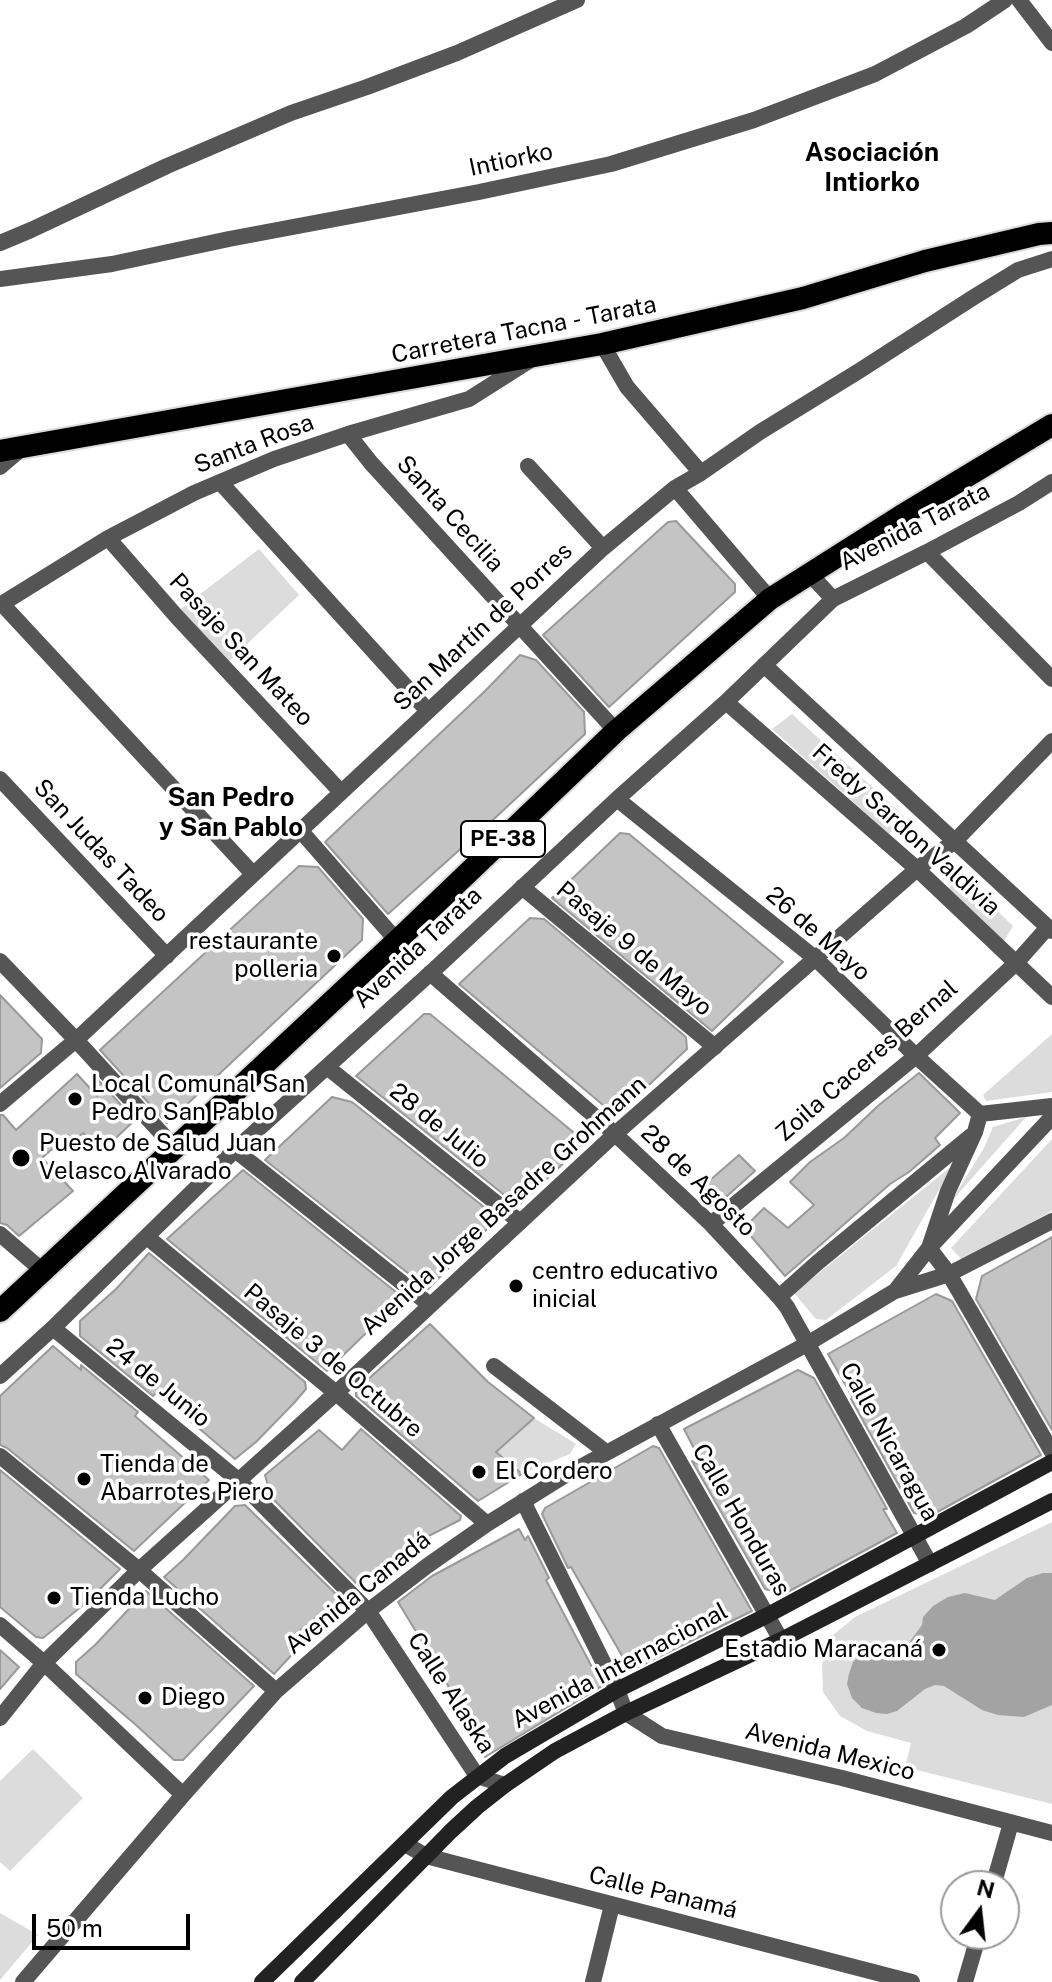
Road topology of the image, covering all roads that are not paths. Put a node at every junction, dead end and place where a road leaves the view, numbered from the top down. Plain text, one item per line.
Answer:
1 (577, 0) edge
2 (1005, 0) edge
3 (1019, 0) edge
4 (1052, 43) edge
5 (1052, 233) edge
6 (0, 243) edge
7 (1052, 259) edge
8 (0, 279) edge
9 (602, 344) junction
10 (537, 356) junction
11 (1052, 425) edge
12 (348, 434) junction
13 (11, 449) edge
14 (528, 466) dead end
15 (0, 467) edge
16 (701, 473) junction
17 (220, 482) junction
18 (1052, 482) edge
19 (675, 488) junction
20 (108, 538) junction
21 (603, 548) junction
22 (927, 552) junction
23 (809, 573) junction
24 (770, 599) junction
25 (833, 599) junction
26 (1, 604) edge
27 (519, 626) junction
28 (764, 665) junction
29 (1052, 679) edge
30 (726, 702) junction
31 (428, 711) junction
32 (616, 731) junction
33 (1052, 741) edge
34 (0, 779) edge
35 (341, 792) junction
36 (617, 799) junction
37 (300, 830) junction
38 (955, 841) junction
39 (917, 869) junction
40 (253, 874) junction
41 (522, 887) junction
42 (1050, 929) edge
43 (397, 941) junction
44 (167, 956) junction
45 (816, 959) junction
46 (0, 961) edge
47 (1017, 962) junction
48 (430, 973) junction
49 (1052, 997) edge
50 (76, 1040) junction
51 (715, 1047) junction
52 (916, 1056) junction
53 (327, 1067) junction
54 (0, 1104) edge
55 (1052, 1106) edge
56 (980, 1114) junction
57 (1052, 1117) edge
58 (975, 1132) junction
59 (615, 1134) junction
60 (174, 1147) junction
61 (235, 1150) junction
62 (1052, 1221) edge
63 (520, 1222) junction
64 (711, 1224) junction
65 (0, 1234) edge
66 (147, 1237) junction
67 (929, 1248) junction
68 (44, 1272) junction
69 (949, 1274) junction
70 (895, 1291) junction
71 (779, 1297) junction
72 (430, 1305) junction
73 (0, 1311) edge
74 (53, 1328) junction
75 (807, 1344) junction
76 (494, 1366) dead end
77 (0, 1376) edge
78 (336, 1393) junction
79 (658, 1424) junction
80 (606, 1452) junction
81 (1052, 1452) edge
82 (0, 1456) edge
83 (1052, 1462) edge
84 (238, 1480) junction
85 (523, 1501) junction
86 (1052, 1501) edge
87 (487, 1524) junction
88 (915, 1536) junction
89 (930, 1564) junction
90 (139, 1570) junction
91 (368, 1611) junction
92 (768, 1615) junction
93 (0, 1625) edge
94 (781, 1640) junction
95 (44, 1663) junction
96 (617, 1690) junction
97 (276, 1691) junction
98 (626, 1713) junction
99 (0, 1718) edge
100 (477, 1776) junction
101 (505, 1785) junction
102 (183, 1795) junction
103 (1011, 1823) junction
104 (1052, 1833) edge
105 (405, 1844) junction
106 (426, 1856) junction
107 (998, 1870) edge
108 (612, 1905) junction
109 (974, 1950) edge
110 (266, 1981) edge
111 (23, 1982) edge
112 (302, 1982) edge
113 (593, 1982) edge
114 (912, 1982) edge
115 (965, 1982) edge

1 - 6 street
2 - 8 street, Intiorko
3 - 4 street
5 - 9 highway, Carretera Tacna - Tarata
7 - 16 street, San Martín de Porres
9 - 10 highway, Carretera Tacna - Tarata
9 - 16 street
10 - 12 street, Santa Rosa
10 - 13 highway, Carretera Tacna - Tarata
11 - 23 highway, Avenida Tarata / PE-38
12 - 17 street, Santa Rosa
12 - 27 street, Santa Cecilia
13 - 15 street
14 - 21 street
16 - 19 street, San Martín de Porres
17 - 20 street, Santa Rosa
17 - 31 street
18 - 22 street, Avenida Tarata
19 - 21 street, San Martín de Porres
19 - 24 street
20 - 26 street, Santa Rosa
20 - 35 street, Pasaje San Mateo
21 - 27 street, San Martín de Porres
22 - 25 street, Avenida Tarata
22 - 29 street
23 - 24 highway, Avenida Tarata / PE-38
23 - 25 street
24 - 32 highway, Avenida Tarata / PE-38
25 - 28 street, Avenida Tarata
26 - 40 street
27 - 31 street, San Martín de Porres
27 - 32 street, Santa Cecilia
28 - 30 street, Avenida Tarata
28 - 38 street, Fredy Sardon Valdivia
30 - 36 street, Avenida Tarata
30 - 39 street, Fredy Sardon Valdivia
31 - 35 street, San Martín de Porres
32 - 43 highway, Avenida Tarata / PE-38
33 - 38 street, Avenida Jorge Basadre Grohmann
34 - 44 street, San Judas Tadeo
35 - 37 street, San Martín de Porres
36 - 41 street, Avenida Tarata
36 - 45 street, 26 de Mayo
37 - 40 street, San Martín de Porres
37 - 43 street
38 - 39 street, Avenida Jorge Basadre Grohmann
38 - 42 street, Fredy Sardon Valdivia
39 - 45 street, Avenida Jorge Basadre Grohmann
39 - 47 street, Fredy Sardon Valdivia
40 - 44 street, San Martín de Porres
41 - 48 street, Avenida Tarata
41 - 51 street, Pasaje 9 de Mayo
42 - 47 street, Zoila Caceres Bernal
43 - 60 highway, Avenida Tarata / PE-38
44 - 50 street, San Martín de Porres
45 - 51 street, Avenida Jorge Basadre Grohmann
45 - 52 street, 26 de Mayo
46 - 50 street
47 - 49 street, Fredy Sardon Valdivia
47 - 52 street, Zoila Caceres Bernal
48 - 53 street, Avenida Tarata
48 - 59 street, 28 de Agosto
50 - 54 street, San Martín de Porres
50 - 60 street
51 - 59 street, Avenida Jorge Basadre Grohmann
52 - 56 street, 26 de Mayo
52 - 64 street, Zoila Caceres Bernal
53 - 61 street, Avenida Tarata
53 - 63 street, 28 de Julio
55 - 56 street
56 - 58 street
57 - 67 street
58 - 67 street
58 - 71 street
59 - 63 street, Avenida Jorge Basadre Grohmann
59 - 64 street, 28 de Agosto
60 - 68 highway, Avenida Tarata / PE-38
61 - 66 street, Avenida Tarata
61 - 72 street
62 - 69 street
63 - 72 street, Avenida Jorge Basadre Grohmann
64 - 71 street, 28 de Agosto
65 - 68 street
66 - 74 street, Avenida Tarata
66 - 78 street, Pasaje 3 de Octubre
67 - 69 street
67 - 70 street
68 - 73 highway, Avenida Tarata / PE-38
69 - 70 street
69 - 81 street
70 - 75 street, Avenida Canadá
71 - 75 street, 28 de Agosto
72 - 78 street, Avenida Jorge Basadre Grohmann
74 - 77 street, Avenida Tarata
74 - 84 street, 24 de Junio
75 - 79 street, Avenida Canadá
75 - 88 street, Calle Nicaragua
76 - 80 street
78 - 84 street, Avenida Jorge Basadre Grohmann
78 - 87 street, Pasaje 3 de Octubre
79 - 80 street, Avenida Canadá
79 - 92 street, Calle Honduras
80 - 85 street, Avenida Canadá
82 - 90 street
83 - 88 main road, Avenida Internacional
84 - 90 street, Avenida Jorge Basadre Grohmann
84 - 91 street, 24 de Junio
85 - 87 street, Avenida Canadá
85 - 96 street
86 - 89 main road, Avenida Internacional
87 - 91 street, Avenida Canadá
88 - 89 street, Calle Nicaragua
88 - 92 main road, Avenida Internacional
89 - 94 main road, Avenida Internacional
90 - 95 street, Avenida Jorge Basadre Grohmann
90 - 97 street
91 - 97 street, Avenida Canadá
91 - 100 street, Calle Alaska
92 - 94 street, Calle Honduras
92 - 96 main road, Avenida Internacional
93 - 95 street
94 - 98 main road, Avenida Internacional
95 - 99 street, Avenida Jorge Basadre Grohmann
95 - 102 street
96 - 98 street
96 - 100 main road, Avenida Internacional
97 - 102 street, Avenida Canadá
98 - 101 main road, Avenida Internacional
98 - 103 street, Avenida Mexico
100 - 101 street, Calle Alaska
100 - 105 main road, Avenida Internacional
101 - 106 main road, Avenida Internacional
102 - 111 street, Avenida Canadá
103 - 104 street, Avenida Mexico
103 - 107 street
105 - 106 street, Calle Panamá
105 - 110 main road, Avenida Internacional
106 - 108 street, Calle Panamá
106 - 112 main road, Avenida Internacional
108 - 113 street
108 - 114 street, Calle Panamá
109 - 115 street

